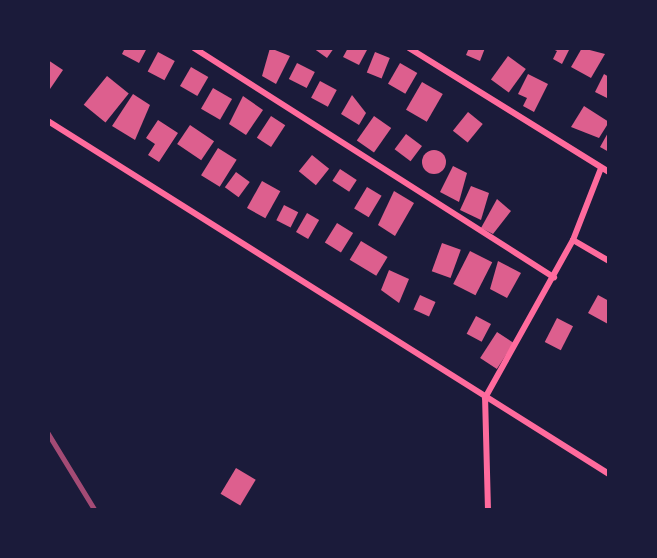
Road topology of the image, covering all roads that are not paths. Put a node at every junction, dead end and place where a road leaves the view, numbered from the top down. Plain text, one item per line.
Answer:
1 (194, 48) edge
2 (409, 48) edge
3 (48, 121) edge
4 (601, 168) junction
5 (609, 172) edge
6 (573, 240) junction
7 (609, 261) edge
8 (554, 277) junction
9 (485, 398) junction
10 (609, 474) edge
11 (488, 510) edge

1 - 8 street
2 - 4 street
3 - 9 street
4 - 5 street
4 - 6 street
6 - 7 street
6 - 8 street
8 - 9 street
9 - 10 street
9 - 11 street

